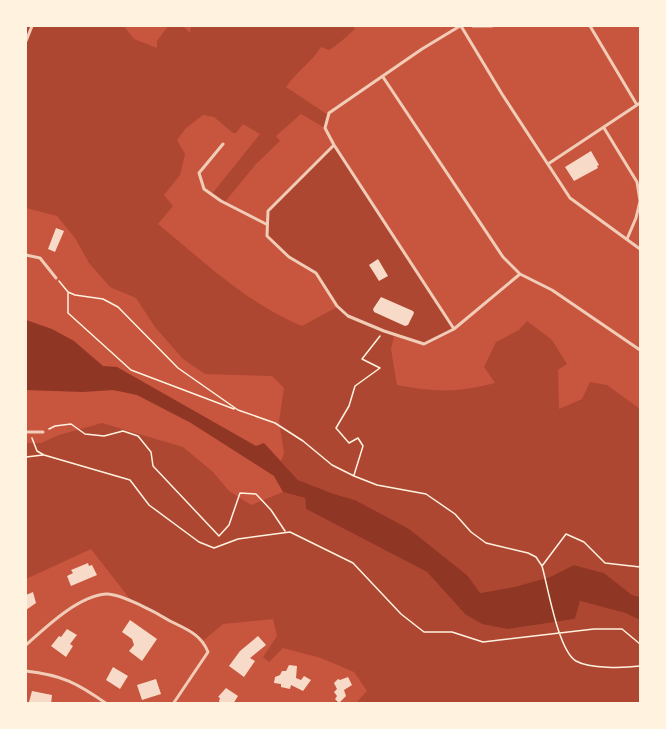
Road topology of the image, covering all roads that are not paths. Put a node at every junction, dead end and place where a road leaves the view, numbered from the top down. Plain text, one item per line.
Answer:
1 (32, 26) edge
2 (461, 26) edge
3 (473, 26) edge
4 (492, 26) edge
5 (590, 26) edge
6 (26, 41) edge
7 (383, 77) junction
8 (639, 104) edge
9 (604, 128) junction
10 (223, 144) dead end
11 (334, 145) junction
12 (548, 164) junction
13 (640, 201) edge
14 (266, 224) junction
15 (627, 239) junction
16 (640, 249) edge
17 (26, 255) edge
18 (520, 274) junction
19 (56, 278) road end
20 (454, 329) junction
21 (640, 350) edge
22 (27, 432) edge
23 (43, 432) road end
24 (26, 645) edge
25 (26, 671) edge
26 (107, 704) edge
27 (173, 704) edge

1 - 6 street
2 - 7 street
2 - 12 street
3 - 4 street
5 - 8 street
7 - 11 street
7 - 18 street
8 - 9 street
9 - 12 street
9 - 13 street
10 - 14 street
11 - 14 street
11 - 20 street
12 - 15 street
13 - 15 street
14 - 20 street
15 - 16 street
17 - 19 street
18 - 20 street
18 - 21 street
22 - 23 street
24 - 27 street
25 - 26 street

